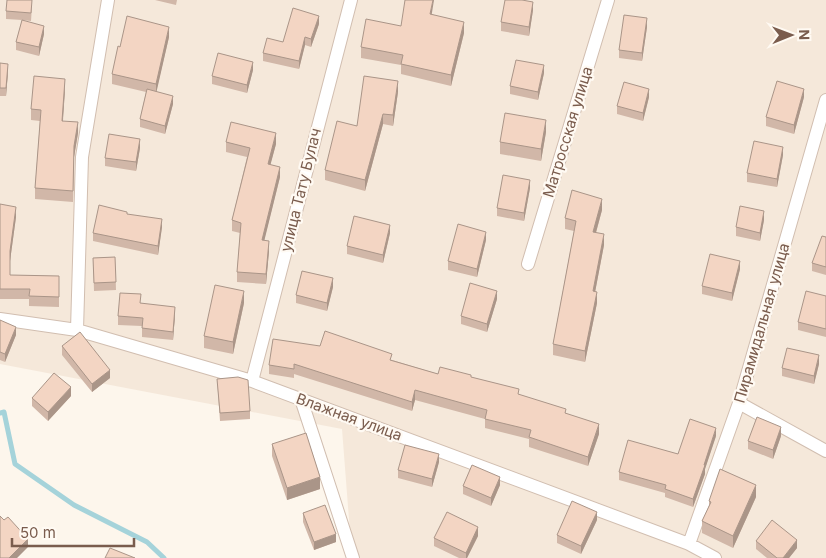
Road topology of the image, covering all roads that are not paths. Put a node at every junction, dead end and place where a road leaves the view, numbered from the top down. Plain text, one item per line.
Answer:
1 (108, 0) edge
2 (350, 0) edge
3 (608, 0) edge
4 (826, 100) edge
5 (528, 264) dead end
6 (0, 320) edge
7 (76, 330) junction
8 (252, 381) junction
9 (301, 399) junction
10 (739, 403) junction
11 (826, 451) edge
12 (689, 544) junction
13 (353, 558) edge
14 (715, 558) edge

1 - 7 street
2 - 8 street, улица Тату Булач
3 - 5 street, Матросская улица
4 - 10 street, Пирамидальная улица
6 - 7 street, Влажная улица
7 - 8 street, Влажная улица
8 - 9 street, Влажная улица
9 - 12 street, Влажная улица
9 - 13 street
10 - 11 street
10 - 12 street, Пирамидальная улица
12 - 14 street, Влажная улица

